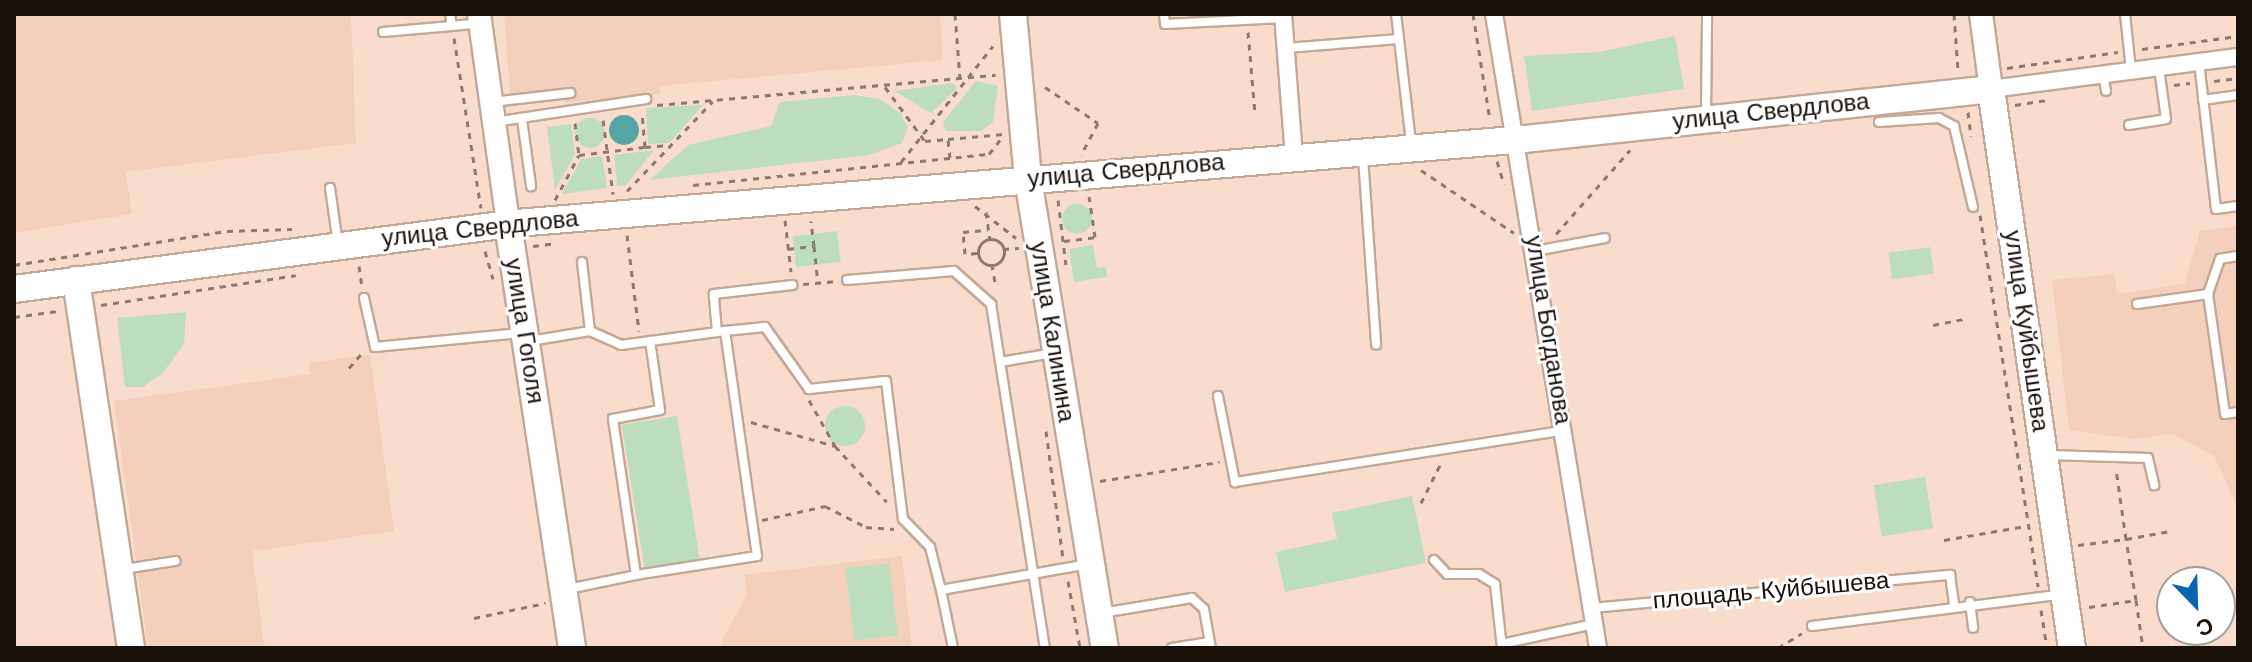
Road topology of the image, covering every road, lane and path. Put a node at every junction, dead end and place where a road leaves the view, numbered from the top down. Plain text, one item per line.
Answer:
1 (450, 14) edge
2 (955, 14) edge
3 (1013, 14) edge
4 (1164, 14) edge
5 (1396, 14) edge
6 (1473, 14) edge
7 (1494, 14) edge
8 (1707, 14) edge
9 (1954, 14) edge
10 (1981, 14) edge
11 (2125, 14) edge
12 (1283, 16) edge
13 (480, 18) edge
14 (1247, 20) junction
15 (452, 26) junction
16 (383, 32) dead end
17 (1399, 39) junction
18 (1286, 48) junction
19 (998, 51) dead end
20 (2238, 57) edge
21 (2199, 62) junction
22 (999, 63) dead end
23 (2159, 67) junction
24 (1960, 70) dead end
25 (2131, 70) junction
26 (2103, 74) junction
27 (1000, 75) junction
28 (970, 78) junction
29 (2238, 78) edge
30 (960, 79) junction
31 (2201, 82) junction
32 (2162, 86) junction
33 (885, 87) junction
34 (1045, 87) dead end
35 (1001, 90) dead end
36 (2106, 91) dead end
37 (570, 93) dead end
38 (2238, 95) edge
39 (1999, 97) junction
40 (1967, 100) dead end
41 (2050, 100) dead end
42 (2203, 100) junction
43 (713, 101) junction
44 (644, 103) junction
45 (628, 109) dead end
46 (602, 111) dead end
47 (493, 112) junction
48 (1255, 114) dead end
49 (574, 115) dead end
50 (522, 119) junction
51 (1491, 119) dead end
52 (1706, 119) junction
53 (1003, 120) dead end
54 (1879, 122) dead end
55 (2129, 125) dead end
56 (1004, 134) junction
57 (1640, 138) dead end
58 (948, 139) junction
59 (1516, 139) junction
60 (925, 141) junction
61 (671, 145) junction
62 (645, 147) junction
63 (1972, 149) dead end
64 (607, 151) junction
65 (1362, 152) junction
66 (579, 155) junction
67 (1418, 155) junction
68 (1294, 157) junction
69 (1496, 157) dead end
70 (950, 158) junction
71 (1079, 158) dead end
72 (1482, 158) dead end
73 (900, 163) junction
74 (1028, 179) junction
75 (531, 186) dead end
76 (686, 186) dead end
77 (330, 188) dead end
78 (641, 191) dead end
79 (626, 192) junction
80 (613, 194) junction
81 (599, 195) dead end
82 (1104, 195) dead end
83 (1089, 196) junction
84 (570, 198) dead end
85 (1078, 198) dead end
86 (1067, 199) dead end
87 (555, 200) junction
88 (542, 201) dead end
89 (1976, 206) joint
90 (2238, 206) edge
91 (467, 210) dead end
92 (986, 212) dead end
93 (810, 217) dead end
94 (785, 219) dead end
95 (508, 224) junction
96 (988, 230) junction
97 (627, 235) dead end
98 (1519, 236) dead end
99 (1605, 238) dead end
100 (990, 239) junction
101 (1062, 242) junction
102 (814, 246) junction
103 (339, 247) junction
104 (1020, 248) dead end
105 (788, 249) junction
106 (1003, 249) junction
107 (488, 250) dead end
108 (1539, 250) junction
109 (474, 252) dead end
110 (978, 253) junction
111 (2238, 256) edge
112 (582, 262) dead end
113 (373, 264) dead end
114 (992, 264) junction
115 (14, 265) edge
116 (359, 266) junction
117 (1067, 271) dead end
118 (313, 273) dead end
119 (76, 280) junction
120 (847, 280) joint
121 (818, 282) junction
122 (995, 283) dead end
123 (792, 285) junction
124 (14, 289) edge
125 (2208, 294) junction
126 (364, 298) joint
127 (2137, 304) dead end
128 (80, 308) junction
129 (14, 317) edge
130 (1964, 319) dead end
131 (1933, 325) dead end
132 (590, 331) junction
133 (721, 332) junction
134 (525, 337) junction
135 (373, 338) junction
136 (645, 342) junction
137 (1376, 345) dead end
138 (1055, 353) junction
139 (1000, 362) junction
140 (349, 368) dead end
141 (797, 380) junction
142 (1218, 396) dead end
143 (2238, 412) edge
144 (737, 418) junction
145 (1565, 431) junction
146 (835, 446) junction
147 (1448, 449) junction
148 (2043, 455) junction
149 (2115, 457) junction
150 (1231, 460) junction
151 (1096, 466) dead end
152 (1098, 481) junction
153 (2154, 485) dead end
154 (1100, 495) dead end
155 (1421, 503) dead end
156 (753, 522) junction
157 (906, 523) junction
158 (2026, 526) junction
159 (2170, 531) dead end
160 (2126, 539) junction
161 (1944, 540) dead end
162 (2078, 545) dead end
163 (1063, 556) dead end
164 (1434, 560) dead end
165 (175, 561) dead end
166 (1077, 566) junction
167 (119, 570) junction
168 (1032, 573) junction
169 (636, 575) junction
170 (941, 590) junction
171 (2051, 595) junction
172 (554, 596) junction
173 (2136, 600) junction
174 (1970, 602) junction
175 (1954, 603) junction
176 (2087, 607) dead end
177 (1099, 613) junction
178 (1594, 616) junction
179 (474, 618) dead end
180 (1812, 626) joint
181 (1973, 628) dead end
182 (1211, 645) edge
183 (1504, 645) edge
184 (131, 648) edge
185 (572, 648) edge
186 (846, 648) edge
187 (886, 648) edge
188 (953, 648) edge
189 (1045, 648) edge
190 (1080, 648) edge
191 (1105, 648) edge
192 (1172, 648) edge
193 (1598, 648) edge
194 (1778, 648) edge
195 (2047, 648) edge
196 (2072, 648) edge
197 (2143, 648) edge

1 - 15 lane
2 - 30 path
3 - 74 main road, улица Калинина
4 - 14 lane
5 - 17 lane
6 - 51 path
7 - 59 street, улица Богданова
8 - 52 lane
9 - 24 path
10 - 39 main road, улица Куйбышева
11 - 25 lane
12 - 14 lane
12 - 18 street
13 - 15 lane
13 - 47 main road, улица Гоголя
14 - 48 path
15 - 16 lane
15 - 91 path
17 - 18 lane
17 - 67 lane
18 - 68 street
19 - 28 path
20 - 21 street, улица Свердлова
21 - 23 street, улица Свердлова
21 - 31 lane
22 - 27 path
23 - 25 street, улица Свердлова
23 - 32 lane
25 - 26 street, улица Свердлова
26 - 36 lane
26 - 39 street, улица Свердлова
27 - 28 path
27 - 35 path
28 - 30 path
28 - 60 path
29 - 31 path
30 - 33 path
31 - 32 path
31 - 42 lane
32 - 55 lane
33 - 43 path
33 - 60 path
34 - 71 path
37 - 47 lane
38 - 42 lane
39 - 41 path
39 - 52 main road, улица Свердлова
39 - 148 main road, улица Куйбышева
40 - 63 path
42 - 90 lane
43 - 44 path
43 - 61 path
44 - 45 path
44 - 50 lane
44 - 62 path
46 - 64 path
47 - 50 lane
47 - 95 main road, улица Гоголя
49 - 66 path
50 - 75 lane
52 - 59 main road, улица Свердлова
53 - 56 path
54 - 89 lane
56 - 58 path
56 - 70 path
57 - 108 path
58 - 60 path
58 - 70 path
59 - 67 main road, улица Свердлова
59 - 108 street, улица Богданова
60 - 73 path
61 - 62 path
61 - 79 path
62 - 64 path
64 - 66 path
64 - 80 path
65 - 67 main road, улица Свердлова
65 - 68 main road, улица Свердлова
65 - 137 lane
66 - 87 path
67 - 98 path
68 - 74 main road, улица Свердлова
69 - 72 path
70 - 73 path
73 - 76 path
74 - 95 main road, улица Свердлова
74 - 138 main road, улица Калинина
77 - 103 lane
78 - 79 path
79 - 80 path
80 - 81 path
82 - 83 path
83 - 85 path
83 - 101 path
84 - 87 path
86 - 101 path
87 - 88 path
89 - 158 path
92 - 96 path
93 - 102 path
94 - 105 path
95 - 103 main road, улица Свердлова
95 - 134 main road, улица Гоголя
96 - 100 path
96 - 110 path
97 - 136 path
99 - 108 lane
100 - 106 path
100 - 110 path
101 - 117 path
102 - 105 path
102 - 121 path
103 - 115 path
103 - 116 path
103 - 119 main road, улица Свердлова
104 - 106 path
105 - 123 path
106 - 114 path
107 - 109 path
108 - 145 street, улица Богданова
110 - 114 path
111 - 125 lane
112 - 132 lane
113 - 116 path
114 - 122 path
116 - 126 path
118 - 128 path
119 - 124 main road, улица Свердлова
119 - 128 main road
120 - 121 path
120 - 139 lane
121 - 123 path
123 - 133 lane
125 - 127 lane
125 - 143 lane
126 - 135 lane
128 - 129 path
128 - 167 main road
130 - 131 path
132 - 134 lane
132 - 136 lane
133 - 136 lane
133 - 141 lane
133 - 144 lane
134 - 135 lane
134 - 172 main road, улица Гоголя
135 - 140 path
136 - 169 lane
138 - 139 lane
138 - 166 main road, улица Калинина
139 - 168 lane
141 - 146 path
141 - 157 lane
142 - 150 lane
144 - 146 path
144 - 156 lane
145 - 147 lane
145 - 178 street, улица Богданова
146 - 157 path
147 - 150 lane
147 - 155 path
148 - 149 lane
148 - 171 main road, улица Куйбышева
149 - 153 lane
149 - 160 path
150 - 152 path
151 - 152 path
152 - 154 path
156 - 157 path
156 - 169 lane
157 - 170 lane
158 - 161 path
158 - 171 path
159 - 160 path
160 - 162 path
160 - 173 path
163 - 166 path
164 - 183 lane
165 - 167 lane
166 - 168 lane
166 - 177 main road, улица Калинина
166 - 190 path
167 - 184 main road
168 - 170 lane
168 - 189 lane
169 - 172 lane
170 - 188 lane
171 - 174 lane
171 - 195 path
171 - 196 main road, улица Куйбышева
172 - 179 path
172 - 185 main road, улица Гоголя
173 - 176 path
173 - 197 path
174 - 175 lane
174 - 181 lane
175 - 178 lane, площадь Куйбышева
175 - 180 lane
177 - 182 lane
177 - 191 main road, улица Калинина
178 - 183 lane, площадь Куйбышева
178 - 193 street, улица Богданова
180 - 194 path
182 - 192 lane
186 - 187 path

